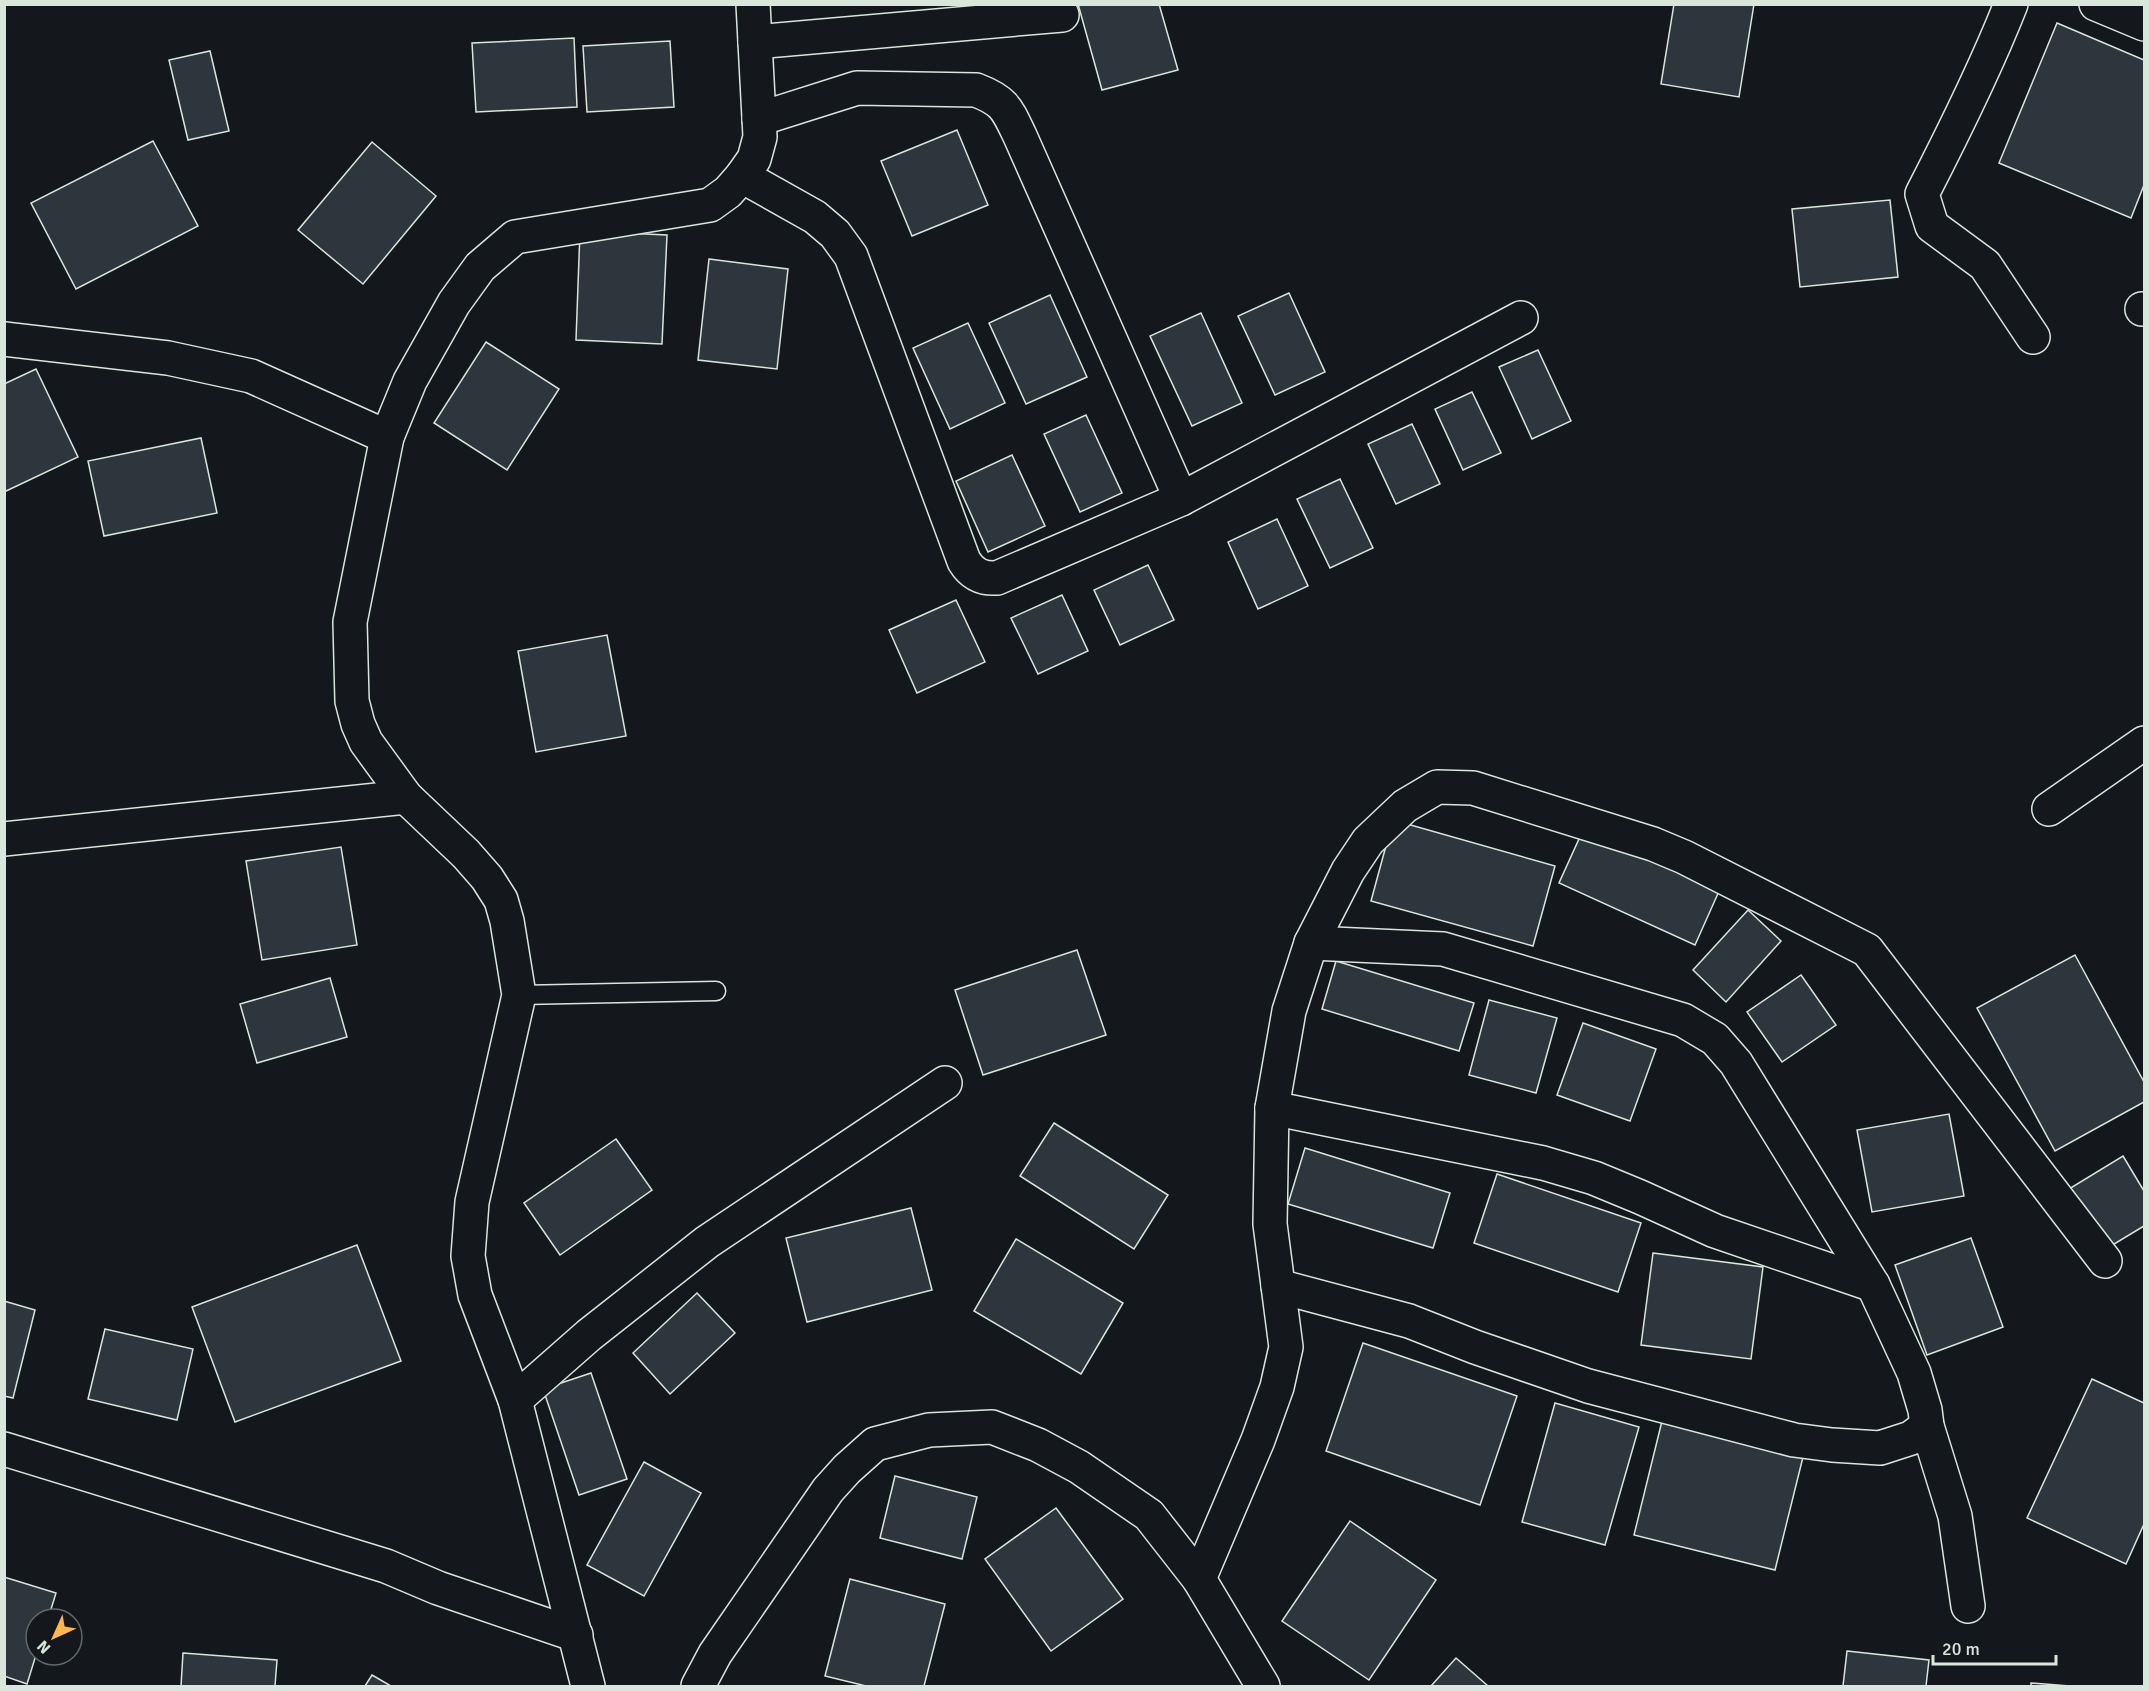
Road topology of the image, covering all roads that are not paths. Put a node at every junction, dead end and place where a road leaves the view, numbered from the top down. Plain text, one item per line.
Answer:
1 (753, 4) edge
2 (2011, 4) edge
3 (2096, 4) edge
4 (1062, 15) dead end
5 (2145, 24) edge
6 (755, 42) junction
7 (759, 119) junction
8 (742, 176) junction
9 (1521, 318) dead end
10 (2033, 338) dead end
11 (4, 339) edge
12 (387, 437) junction
13 (1181, 499) junction
14 (2145, 743) edge
15 (406, 797) junction
16 (2049, 809) dead end
17 (4, 839) edge
18 (1311, 943) junction
19 (716, 991) dead end
20 (519, 995) junction
21 (945, 1083) dead end
22 (1272, 1108) junction
23 (2104, 1261) dead end
24 (1873, 1284) junction
25 (1278, 1286) junction
26 (515, 1400) junction
27 (1927, 1426) junction
28 (4, 1449) edge
29 (1199, 1579) junction
30 (1968, 1606) dead end
31 (576, 1635) junction
32 (588, 1686) edge
33 (698, 1686) edge
34 (1263, 1686) edge

1 - 6 street
2 - 10 street
3 - 5 street
4 - 6 street
6 - 7 street
7 - 8 street
7 - 13 street
8 - 12 street
8 - 13 street
9 - 13 street
11 - 12 street
12 - 15 street
14 - 16 street
15 - 17 street
15 - 20 street
18 - 22 street
18 - 23 street
18 - 24 street
19 - 20 lane
20 - 26 street
21 - 26 street
22 - 24 street
22 - 25 street
24 - 27 street
25 - 27 street
25 - 29 street
26 - 31 street
27 - 30 street
28 - 31 street
29 - 33 street
29 - 34 street
31 - 32 street

